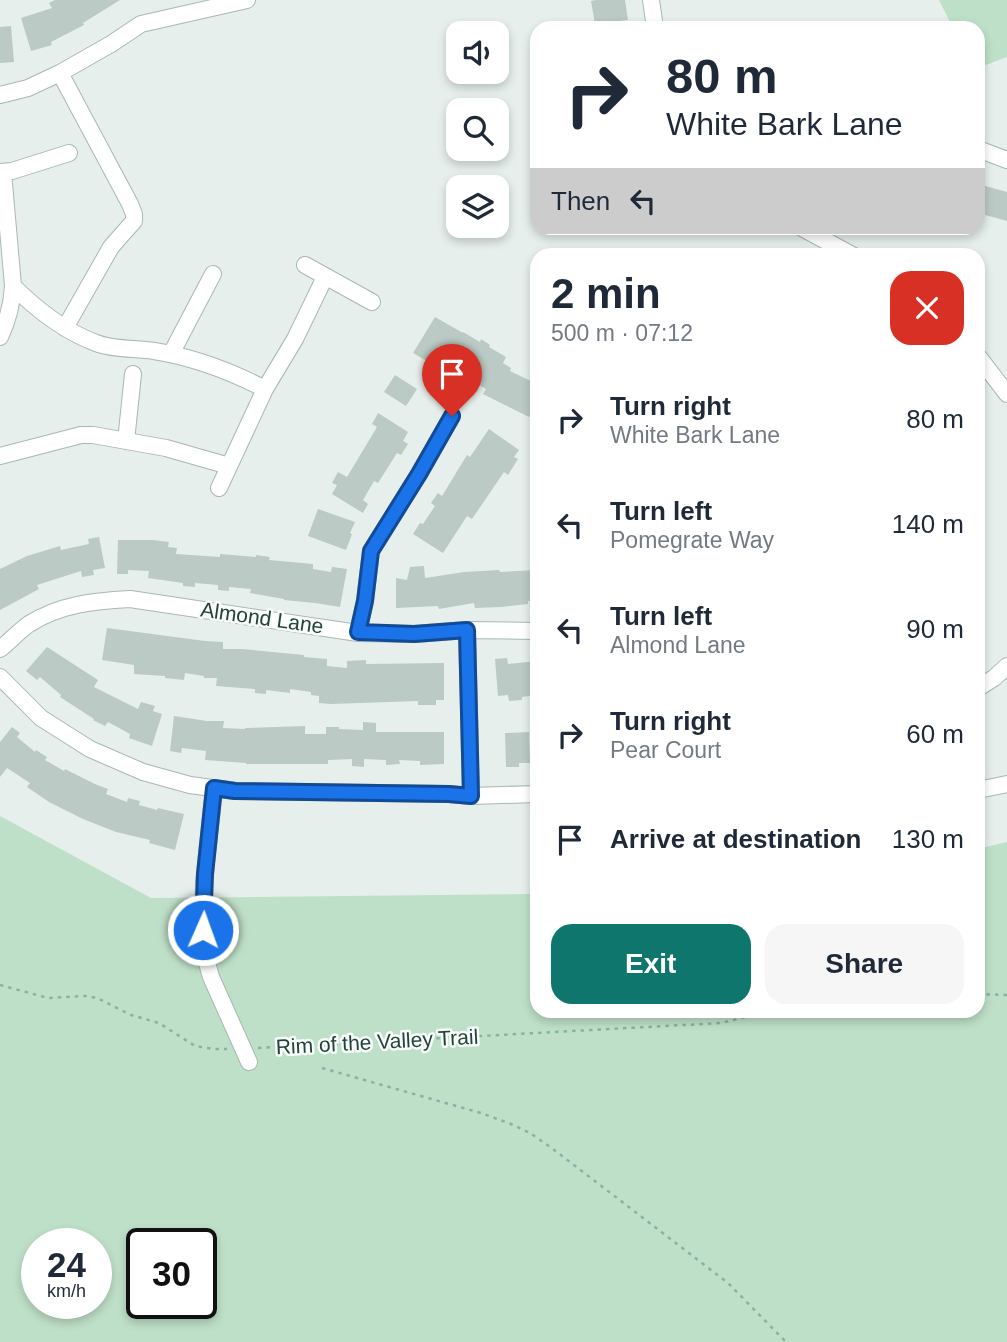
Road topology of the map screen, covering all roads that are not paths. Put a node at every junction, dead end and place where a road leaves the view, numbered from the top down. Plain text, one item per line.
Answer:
1 (247, 0) edge
2 (651, 0) edge
3 (654, 21) edge
4 (60, 73) junction
5 (0, 95) edge
6 (985, 152) edge
7 (69, 153) dead end
8 (1007, 160) edge
9 (2, 172) edge
10 (815, 235) edge
11 (4, 239) edge
12 (839, 248) edge
13 (305, 265) dead end
14 (213, 274) dead end
15 (325, 277) junction
16 (13, 286) junction
17 (372, 302) dead end
18 (65, 328) junction
19 (0, 337) edge
20 (171, 354) junction
21 (985, 365) edge
22 (133, 374) dead end
23 (265, 389) junction
24 (1007, 394) edge
25 (452, 416) dead end
26 (127, 441) junction
27 (0, 456) edge
28 (229, 466) junction
29 (219, 488) dead end
30 (467, 630) junction
31 (530, 631) edge
32 (358, 632) junction
33 (0, 649) edge
34 (1007, 666) edge
35 (0, 677) edge
36 (985, 684) edge
37 (1007, 785) edge
38 (214, 788) junction
39 (985, 789) edge
40 (530, 794) edge
41 (471, 796) junction
42 (246, 1055) road end

1 - 4 street
2 - 3 street
4 - 5 street
4 - 18 street
6 - 8 street
7 - 9 street
9 - 11 street
10 - 12 street
11 - 16 street
13 - 15 street
14 - 20 street
15 - 17 street
15 - 23 street
16 - 18 street
16 - 19 street
18 - 20 street
20 - 23 street
21 - 24 street
22 - 26 street
23 - 28 street
25 - 32 street
26 - 27 street
26 - 28 street
28 - 29 street
30 - 31 street, Almond Lane
30 - 32 street, Almond Lane
30 - 41 street
32 - 33 street, Almond Lane
34 - 36 street
35 - 38 street
37 - 39 street
38 - 41 street
38 - 42 street
40 - 41 street

